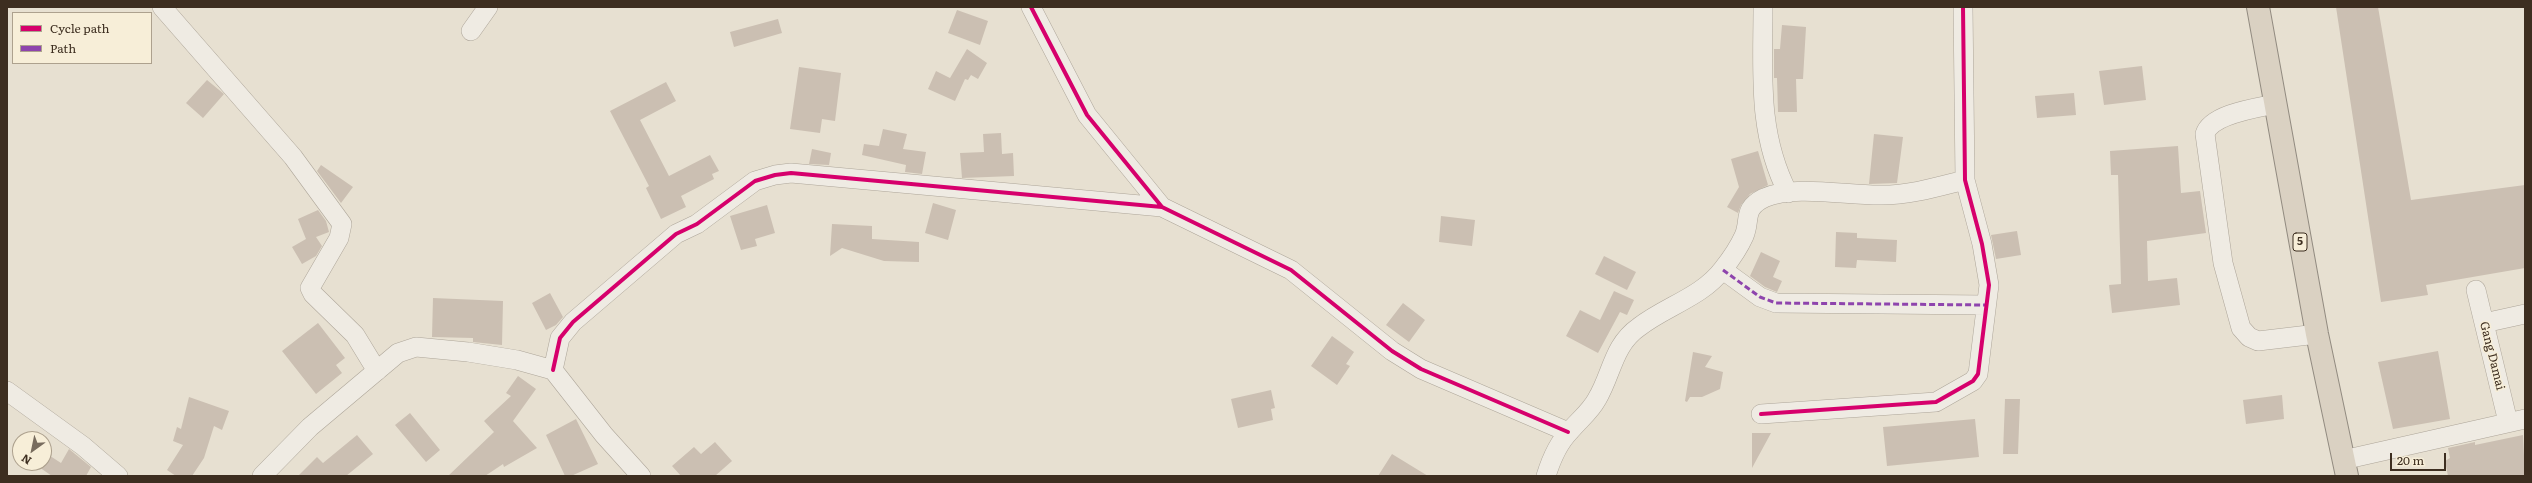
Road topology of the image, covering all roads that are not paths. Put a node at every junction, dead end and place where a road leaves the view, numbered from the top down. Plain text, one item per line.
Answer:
1 (162, 7) edge
2 (488, 7) edge
3 (1031, 7) edge
4 (1763, 7) edge
5 (1964, 7) edge
6 (2258, 7) edge
7 (471, 31) dead end
8 (2275, 104) junction
9 (1965, 180) junction
10 (1788, 194) junction
11 (1162, 207) junction
12 (1723, 270) junction
13 (2476, 290) dead end
14 (1986, 305) junction
15 (2525, 314) edge
16 (2484, 323) junction
17 (2318, 334) junction
18 (553, 370) junction
19 (377, 371) junction
20 (7, 391) edge
21 (1761, 414) dead end
22 (2517, 420) edge
23 (1568, 432) junction
24 (2345, 468) edge
25 (638, 475) edge
26 (118, 476) edge
27 (262, 476) edge
28 (1546, 476) edge

1 - 19 street
2 - 7 street
3 - 11 street
4 - 10 street
5 - 9 street
6 - 8 highway, 5
8 - 17 highway, 5
8 - 17 street
9 - 10 street
9 - 14 street
10 - 12 street
11 - 18 street
11 - 23 street
12 - 14 street
12 - 23 street
13 - 16 street, Gang Damai
14 - 21 street
15 - 16 street
16 - 22 street, Gang Damai
17 - 24 highway, 5
18 - 19 street
18 - 25 street
19 - 27 street
20 - 26 street
22 - 24 street
23 - 28 street

